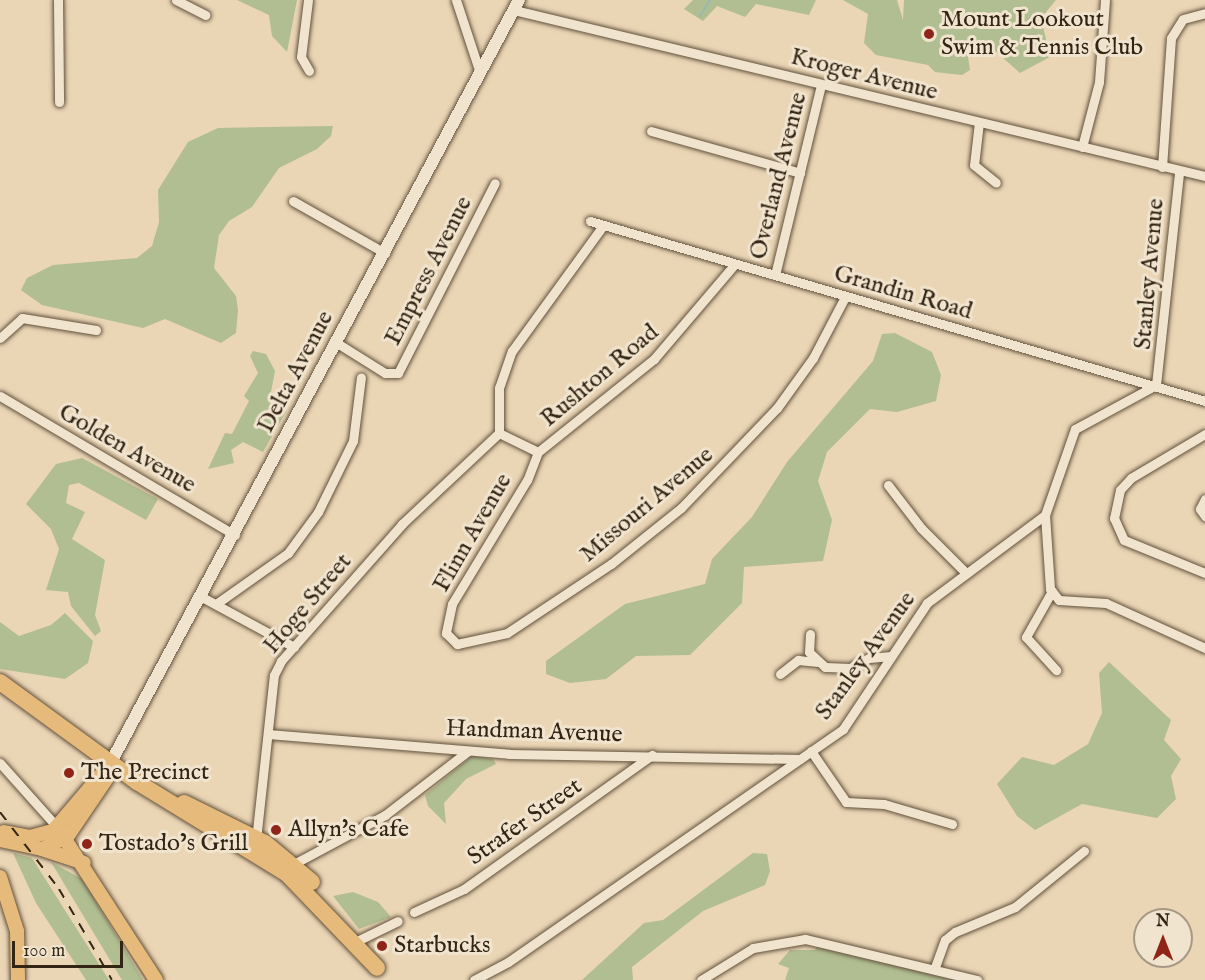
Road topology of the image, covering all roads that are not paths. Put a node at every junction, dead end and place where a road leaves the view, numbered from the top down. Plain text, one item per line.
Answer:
1 (58, 0) edge
2 (176, 0) edge
3 (308, 0) edge
4 (456, 0) edge
5 (1105, 0) edge
6 (516, 5) edge
7 (1205, 13) edge
8 (205, 15) dead end
9 (309, 71) dead end
10 (480, 74) junction
11 (821, 85) junction
12 (59, 102) dead end
13 (979, 122) junction
14 (651, 131) dead end
15 (1082, 147) junction
16 (1162, 167) junction
17 (1179, 172) junction
18 (800, 173) junction
19 (1205, 176) edge
20 (495, 183) dead end
21 (996, 183) dead end
22 (293, 201) dead end
23 (590, 221) dead end
24 (602, 227) junction
25 (385, 253) junction
26 (734, 265) junction
27 (775, 275) junction
28 (845, 297) junction
29 (96, 330) dead end
30 (0, 338) edge
31 (337, 344) junction
32 (361, 377) dead end
33 (1156, 385) junction
34 (0, 396) edge
35 (1205, 401) edge
36 (499, 433) junction
37 (1205, 434) edge
38 (538, 452) junction
39 (888, 485) dead end
40 (1205, 499) edge
41 (1045, 515) junction
42 (1205, 516) edge
43 (235, 534) junction
44 (966, 573) junction
45 (1205, 573) edge
46 (1052, 591) junction
47 (200, 596) junction
48 (216, 604) junction
49 (446, 633) joint
50 (810, 634) dead end
51 (294, 647) junction
52 (1205, 648) edge
53 (891, 656) junction
54 (816, 662) junction
55 (1056, 670) dead end
56 (780, 674) dead end
57 (0, 682) edge
58 (268, 734) junction
59 (468, 751) junction
60 (811, 751) junction
61 (652, 755) junction
62 (800, 759) junction
63 (0, 763) edge
64 (110, 764) junction
65 (137, 782) junction
66 (952, 824) dead end
67 (0, 831) edge
68 (62, 832) junction
69 (0, 840) edge
70 (253, 845) junction
71 (42, 849) junction
72 (1084, 851) dead end
73 (84, 863) junction
74 (289, 868) junction
75 (0, 879) edge
76 (414, 912) dead end
77 (398, 921) dead end
78 (359, 940) junction
79 (935, 967) junction
80 (382, 974) edge
81 (488, 977) edge
82 (18, 980) edge
83 (156, 980) edge
84 (474, 980) edge
85 (701, 980) edge
86 (977, 980) edge

1 - 12 street
2 - 8 street
3 - 9 street
4 - 10 street
5 - 15 street
6 - 10 main road, Delta Avenue
6 - 11 street, Kroger Avenue
7 - 16 street
10 - 25 main road, Delta Avenue
11 - 13 street, Kroger Avenue
11 - 18 street, Overland Avenue
13 - 15 street, Kroger Avenue
13 - 21 street
14 - 18 street
15 - 16 street, Kroger Avenue
16 - 17 street, Kroger Avenue
17 - 19 street, Kroger Avenue
17 - 33 street, Stanley Avenue
18 - 27 street, Overland Avenue
20 - 31 street, Empress Avenue
22 - 25 street
23 - 24 street, Grandin Road
24 - 26 street, Grandin Road
24 - 36 street
25 - 31 main road, Delta Avenue
26 - 27 street, Grandin Road
26 - 38 street, Rushton Road
27 - 28 street, Grandin Road
28 - 33 street, Grandin Road
28 - 49 street, Missouri Avenue
29 - 30 street
31 - 43 main road, Delta Avenue
32 - 48 street
33 - 35 street, Grandin Road
33 - 41 street, Stanley Avenue
34 - 43 street, Golden Avenue
36 - 38 street, Rushton Road
36 - 51 street, Hoge Street
37 - 45 street
38 - 49 street, Flinn Avenue
39 - 44 street
40 - 42 street
41 - 44 street, Stanley Avenue
41 - 46 street
43 - 47 main road, Delta Avenue
44 - 53 street, Stanley Avenue
46 - 52 street
46 - 55 street
47 - 48 street
47 - 64 main road, Delta Avenue
48 - 51 street
50 - 54 street
51 - 58 street, Hoge Street
53 - 54 street
53 - 60 street, Stanley Avenue
54 - 56 street
57 - 64 highway
58 - 59 street, Handman Avenue
58 - 70 street, Hoge Street
59 - 61 street, Handman Avenue
59 - 74 street
60 - 62 street, Stanley Avenue
60 - 66 street
61 - 62 street, Handman Avenue
61 - 76 street, Strafer Street
62 - 81 street, Stanley Avenue
63 - 68 street
64 - 65 highway
64 - 68 main road, Delta Avenue
65 - 70 highway
65 - 70 highway
67 - 68 main road
68 - 71 main road, Delta Avenue
68 - 73 main road
69 - 71 main road
70 - 74 highway
71 - 73 main road
72 - 79 street
73 - 83 main road
74 - 78 highway
74 - 80 highway
75 - 82 main road
77 - 78 street
78 - 80 highway
79 - 85 street
79 - 86 street
81 - 84 street, Stanley Avenue

